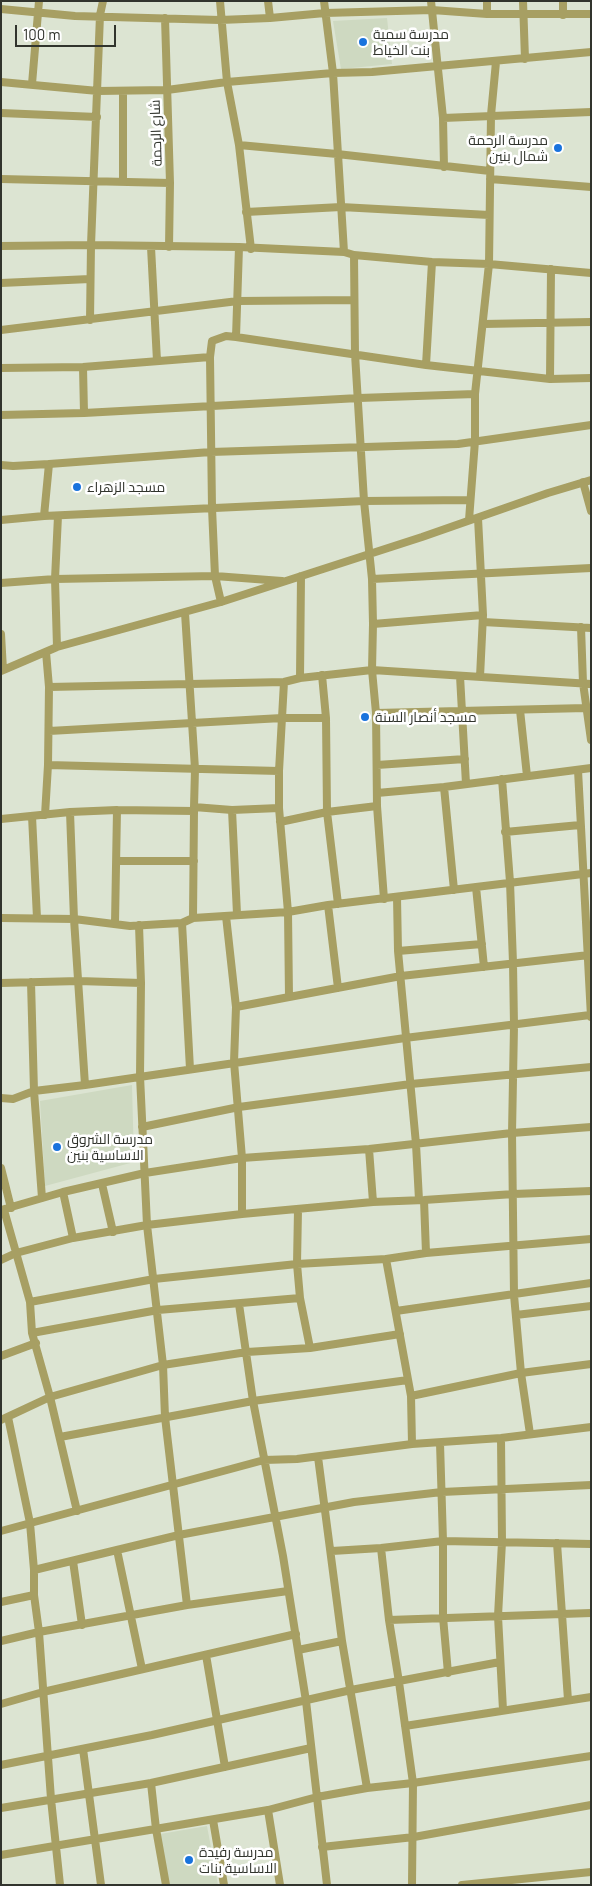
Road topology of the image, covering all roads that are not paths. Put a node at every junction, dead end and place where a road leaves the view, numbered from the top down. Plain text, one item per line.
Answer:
1 (39, 1) edge
2 (103, 1) edge
3 (220, 1) edge
4 (268, 1) edge
5 (324, 1) edge
6 (487, 1) edge
7 (523, 1) edge
8 (563, 1) edge
9 (432, 6) edge
10 (1, 9) edge
11 (38, 12) junction
12 (325, 13) junction
13 (487, 14) junction
14 (591, 14) edge
15 (100, 15) junction
16 (524, 15) junction
17 (563, 15) junction
18 (165, 18) junction
19 (270, 18) junction
20 (220, 20) junction
21 (591, 52) edge
22 (526, 59) junction
23 (496, 62) junction
24 (438, 65) junction
25 (333, 73) junction
26 (1, 82) edge
27 (227, 82) junction
28 (32, 84) junction
29 (98, 90) junction
30 (167, 90) junction
31 (124, 92) junction
32 (591, 112) edge
33 (1, 113) edge
34 (491, 115) junction
35 (97, 117) junction
36 (443, 118) junction
37 (239, 145) junction
38 (337, 154) junction
39 (444, 167) junction
40 (490, 175) junction
41 (1, 179) edge
42 (95, 182) junction
43 (122, 182) junction
44 (170, 183) junction
45 (591, 187) edge
46 (341, 208) junction
47 (246, 212) junction
48 (489, 215) junction
49 (91, 245) junction
50 (1, 246) edge
51 (151, 247) junction
52 (169, 247) junction
53 (239, 247) junction
54 (251, 249) junction
55 (344, 252) junction
56 (354, 255) junction
57 (432, 262) junction
58 (489, 264) junction
59 (551, 269) junction
60 (591, 273) edge
61 (90, 279) junction
62 (1, 283) edge
63 (238, 300) junction
64 (354, 300) junction
65 (154, 312) junction
66 (90, 320) junction
67 (591, 322) edge
68 (551, 323) junction
69 (484, 324) junction
70 (1, 330) edge
71 (236, 337) junction
72 (355, 354) junction
73 (210, 356) junction
74 (157, 361) junction
75 (426, 364) junction
76 (83, 367) junction
77 (1, 368) edge
78 (478, 370) junction
79 (591, 378) edge
80 (550, 379) junction
81 (475, 394) junction
82 (358, 398) junction
83 (212, 406) junction
84 (84, 413) junction
85 (1, 415) edge
86 (591, 425) edge
87 (475, 441) junction
88 (360, 447) junction
89 (211, 452) junction
90 (49, 464) junction
91 (1, 465) edge
92 (587, 481) edge
93 (470, 500) junction
94 (364, 501) junction
95 (212, 508) junction
96 (591, 511) edge
97 (44, 516) junction
98 (58, 516) junction
99 (478, 518) junction
100 (1, 520) edge
101 (470, 520) junction
102 (369, 553) junction
103 (591, 568) edge
104 (481, 573) junction
105 (215, 576) junction
106 (301, 576) junction
107 (55, 579) junction
108 (372, 579) junction
109 (286, 581) junction
110 (1, 583) edge
111 (221, 602) junction
112 (184, 613) junction
113 (483, 618) junction
114 (373, 624) junction
115 (581, 627) junction
116 (591, 628) edge
117 (1, 634) edge
118 (1, 639) edge
119 (57, 647) junction
120 (46, 652) junction
121 (372, 670) junction
122 (2, 671) edge
123 (322, 676) junction
124 (460, 676) junction
125 (480, 677) junction
126 (300, 678) junction
127 (284, 682) junction
128 (587, 683) edge
129 (188, 684) junction
130 (49, 688) junction
131 (586, 708) junction
132 (462, 710) junction
133 (520, 710) junction
134 (376, 713) junction
135 (282, 718) junction
136 (326, 718) junction
137 (191, 723) junction
138 (48, 731) junction
139 (591, 740) edge
140 (465, 759) junction
141 (48, 765) junction
142 (377, 765) junction
143 (591, 768) edge
144 (195, 769) junction
145 (578, 770) junction
146 (279, 771) junction
147 (527, 776) junction
148 (502, 779) junction
149 (466, 784) junction
150 (444, 787) junction
151 (377, 793) junction
152 (377, 806) junction
153 (279, 808) junction
154 (194, 809) junction
155 (118, 810) junction
156 (232, 810) junction
157 (70, 812) junction
158 (327, 812) junction
159 (45, 814) junction
160 (32, 816) junction
161 (1, 818) edge
162 (280, 822) junction
163 (580, 825) junction
164 (506, 832) junction
165 (586, 845) edge
166 (117, 861) junction
167 (194, 862) junction
168 (587, 873) edge
169 (510, 882) junction
170 (476, 887) junction
171 (454, 890) junction
172 (397, 897) junction
173 (384, 899) junction
174 (338, 904) junction
175 (328, 905) junction
176 (288, 912) junction
177 (237, 914) junction
178 (226, 916) junction
179 (1, 918) edge
180 (37, 918) junction
181 (193, 918) junction
182 (74, 919) junction
183 (182, 922) junction
184 (115, 923) junction
185 (139, 925) junction
186 (482, 944) junction
187 (398, 951) junction
188 (589, 955) junction
189 (513, 963) junction
190 (484, 967) junction
191 (590, 969) edge
192 (401, 976) junction
193 (79, 981) junction
194 (32, 982) junction
195 (1, 983) edge
196 (141, 983) junction
197 (338, 988) junction
198 (289, 998) junction
199 (236, 1007) junction
200 (590, 1015) edge
201 (591, 1018) edge
202 (514, 1026) junction
203 (405, 1038) junction
204 (234, 1062) junction
205 (591, 1067) edge
206 (190, 1069) junction
207 (512, 1073) junction
208 (140, 1076) junction
209 (411, 1084) junction
210 (85, 1085) junction
211 (34, 1091) junction
212 (1, 1098) edge
213 (239, 1107) junction
214 (142, 1127) junction
215 (591, 1127) edge
216 (512, 1133) junction
217 (416, 1144) junction
218 (369, 1149) junction
219 (242, 1158) junction
220 (1, 1168) edge
221 (145, 1173) junction
222 (102, 1184) junction
223 (591, 1191) edge
224 (63, 1192) junction
225 (514, 1194) junction
226 (42, 1198) junction
227 (421, 1200) junction
228 (373, 1202) junction
229 (5, 1209) edge
230 (298, 1210) junction
231 (242, 1214) junction
232 (147, 1225) junction
233 (113, 1232) junction
234 (73, 1238) junction
235 (591, 1239) edge
236 (513, 1246) junction
237 (16, 1253) junction
238 (426, 1253) junction
239 (386, 1259) junction
240 (1, 1260) edge
241 (297, 1264) junction
242 (154, 1279) junction
243 (591, 1283) edge
244 (514, 1295) junction
245 (300, 1298) junction
246 (30, 1302) junction
247 (239, 1304) junction
248 (591, 1306) edge
249 (158, 1310) junction
250 (396, 1311) junction
251 (516, 1315) junction
252 (32, 1334) junction
253 (400, 1334) junction
254 (36, 1343) junction
255 (310, 1348) junction
256 (247, 1352) junction
257 (1, 1356) edge
258 (591, 1364) edge
259 (163, 1365) junction
260 (522, 1374) junction
261 (408, 1380) junction
262 (410, 1396) junction
263 (50, 1397) junction
264 (253, 1401) junction
265 (165, 1417) junction
266 (4, 1419) edge
267 (591, 1427) edge
268 (530, 1434) junction
269 (60, 1437) junction
270 (502, 1438) junction
271 (440, 1443) junction
272 (412, 1444) junction
273 (318, 1457) junction
274 (264, 1460) junction
275 (172, 1484) junction
276 (591, 1485) edge
277 (502, 1489) junction
278 (442, 1492) junction
279 (326, 1507) junction
280 (77, 1511) junction
281 (276, 1518) junction
282 (30, 1523) junction
283 (1, 1530) edge
284 (179, 1535) junction
285 (443, 1540) junction
286 (502, 1542) junction
287 (556, 1543) junction
288 (591, 1544) edge
289 (381, 1548) junction
290 (117, 1550) junction
291 (332, 1551) junction
292 (73, 1561) junction
293 (34, 1570) junction
294 (288, 1591) junction
295 (34, 1595) junction
296 (1, 1602) edge
297 (187, 1604) junction
298 (591, 1613) edge
299 (561, 1615) junction
300 (130, 1616) junction
301 (498, 1616) junction
302 (443, 1617) junction
303 (389, 1620) junction
304 (82, 1625) junction
305 (39, 1632) junction
306 (296, 1634) junction
307 (1, 1641) edge
308 (342, 1641) junction
309 (298, 1650) junction
310 (206, 1655) junction
311 (500, 1662) junction
312 (142, 1669) junction
313 (448, 1672) junction
314 (399, 1682) junction
315 (351, 1690) junction
316 (43, 1692) junction
317 (591, 1697) edge
318 (568, 1700) junction
319 (306, 1701) junction
320 (1, 1704) edge
321 (502, 1710) junction
322 (217, 1721) junction
323 (405, 1726) junction
324 (311, 1748) junction
325 (83, 1750) junction
326 (48, 1756) junction
327 (591, 1756) edge
328 (1, 1765) edge
329 (225, 1767) junction
330 (151, 1783) junction
331 (413, 1783) junction
332 (367, 1788) junction
333 (87, 1793) junction
334 (317, 1797) junction
335 (51, 1799) junction
336 (591, 1804) edge
337 (1, 1808) edge
338 (268, 1810) junction
339 (213, 1820) junction
340 (156, 1830) junction
341 (414, 1837) junction
342 (94, 1840) junction
343 (55, 1845) junction
344 (322, 1847) junction
345 (1, 1855) edge
346 (591, 1872) edge
347 (541, 1881) edge
348 (60, 1885) edge
349 (101, 1885) edge
350 (166, 1885) edge
351 (224, 1885) edge
352 (280, 1885) edge
353 (327, 1885) edge
354 (412, 1885) edge
355 (462, 1885) edge

1 - 11 street
2 - 15 street
3 - 20 street
4 - 19 street
5 - 12 street
6 - 13 street
7 - 16 street
8 - 17 street
9 - 12 street
9 - 13 street
9 - 24 street
10 - 11 street
11 - 15 street
11 - 28 street
12 - 19 street
12 - 25 street
13 - 16 street
14 - 17 street
15 - 18 street
15 - 29 street
16 - 17 street
16 - 22 street
18 - 20 street
18 - 30 street, شارع الرحمة
19 - 20 street
20 - 27 street
21 - 22 street
22 - 23 street
23 - 24 street
23 - 34 street
24 - 25 street
24 - 36 street
25 - 27 street
25 - 38 street
26 - 28 street
27 - 30 street
27 - 37 street
28 - 29 street
29 - 31 street
29 - 35 street
30 - 31 street
30 - 44 street, شارع الرحمة
31 - 43 street
32 - 34 street
33 - 35 street
34 - 36 street
34 - 40 street
35 - 42 street
36 - 39 street
37 - 38 street
37 - 47 street
38 - 39 street
38 - 46 street
39 - 40 street
40 - 45 street
40 - 48 street
41 - 42 street
42 - 43 street
42 - 49 street
43 - 44 street
44 - 52 street, شارع الرحمة
46 - 47 street
46 - 48 street
46 - 55 street
47 - 54 street
48 - 58 street
49 - 50 street
49 - 51 street
49 - 61 street
51 - 52 street
51 - 65 street
52 - 53 street
53 - 54 street
53 - 63 street
54 - 55 street
55 - 56 street
56 - 57 street
56 - 64 street
57 - 58 street
57 - 75 street
58 - 59 street
58 - 69 street
59 - 60 street
59 - 68 street
61 - 62 street
61 - 66 street
63 - 64 street
63 - 65 street
63 - 71 street
64 - 72 street
65 - 66 street
65 - 74 street
66 - 70 street
67 - 68 street
68 - 69 street
68 - 80 street
69 - 78 street
71 - 72 street
71 - 73 street
72 - 75 street
72 - 82 street
73 - 74 street
73 - 83 street
74 - 76 street
75 - 78 street
76 - 77 street
76 - 84 street
78 - 80 street
78 - 81 street
79 - 80 street
81 - 82 street
81 - 87 street
82 - 83 street
82 - 88 street
83 - 84 street
83 - 89 street
84 - 85 street
86 - 87 street
87 - 88 street
87 - 93 street
88 - 89 street
88 - 94 street
89 - 90 street
89 - 95 street
90 - 91 street
90 - 97 street
92 - 96 street
92 - 99 street
93 - 94 street
93 - 101 street
94 - 95 street
94 - 102 street
95 - 98 street
95 - 105 street
97 - 98 street
97 - 100 street
98 - 107 street
99 - 101 street
99 - 104 street
101 - 102 street
102 - 106 street
102 - 108 street
103 - 104 street
104 - 108 street
104 - 113 street
105 - 107 street
105 - 109 street
105 - 111 street
106 - 109 street
106 - 126 street
107 - 110 street
107 - 119 street
108 - 114 street
109 - 111 street
111 - 112 street
112 - 119 street
112 - 129 street
113 - 114 street
113 - 115 street
113 - 125 street
114 - 121 street
115 - 116 street
115 - 128 street
117 - 118 street
118 - 122 street
119 - 120 street
120 - 122 street
120 - 130 street
121 - 123 street
121 - 124 street
121 - 134 street
123 - 126 street
123 - 136 street
124 - 125 street
124 - 132 street
125 - 128 street
126 - 127 street
127 - 129 street
127 - 135 street
128 - 131 street
129 - 130 street
129 - 137 street
130 - 138 street
131 - 133 street
131 - 139 street
132 - 133 street
132 - 134 street
132 - 140 street
133 - 147 street
134 - 142 street
135 - 136 street
135 - 137 street
135 - 146 street
136 - 158 street
137 - 138 street
137 - 144 street
138 - 141 street
140 - 142 street
140 - 149 street
141 - 144 street
141 - 159 street
142 - 151 street
143 - 145 street
144 - 146 street
144 - 154 street
145 - 147 street
145 - 163 street
146 - 153 street
147 - 148 street
148 - 149 street
148 - 164 street
149 - 150 street
150 - 151 street
150 - 171 street
151 - 152 street
152 - 158 street
152 - 173 street
153 - 156 street
153 - 162 street
154 - 155 street
154 - 156 street
154 - 167 street
155 - 157 street
155 - 166 street
156 - 177 street
157 - 159 street
157 - 182 street
158 - 162 street
158 - 174 street
159 - 160 street
160 - 161 street
160 - 180 street
162 - 176 street
163 - 164 street
163 - 165 street
164 - 169 street
165 - 168 street
166 - 167 street
166 - 184 street
167 - 181 street
168 - 169 street
168 - 188 street
169 - 170 street
169 - 189 street
170 - 171 street
170 - 186 street
171 - 172 street
172 - 173 street
172 - 187 street
173 - 174 street
174 - 175 street
175 - 176 street
175 - 197 street
176 - 177 street
176 - 198 street
177 - 178 street
178 - 181 street
178 - 199 street
179 - 180 street
180 - 182 street
181 - 183 street
182 - 184 street
182 - 193 street
183 - 185 street
183 - 206 street
184 - 185 street
185 - 196 street
186 - 187 street
186 - 190 street
187 - 192 street
188 - 189 street
188 - 191 street
189 - 190 street
189 - 202 street
190 - 192 street
191 - 200 street
192 - 197 street
192 - 203 street
193 - 194 street
193 - 196 street
193 - 210 street
194 - 195 street
194 - 211 street
196 - 208 street
197 - 198 street
198 - 199 street
199 - 204 street
200 - 201 street
200 - 202 street
202 - 203 street
202 - 207 street
203 - 204 street
203 - 209 street
204 - 206 street
204 - 213 street
205 - 207 street
206 - 208 street
207 - 209 street
207 - 216 street
208 - 210 street
208 - 214 street
209 - 213 street
209 - 217 street
210 - 211 street
211 - 212 street
211 - 226 street
213 - 214 street
213 - 219 street
214 - 221 street
215 - 216 street
216 - 217 street
216 - 225 street
217 - 218 street
217 - 227 street
218 - 219 street
218 - 228 street
219 - 221 street
219 - 231 street
220 - 229 street
221 - 222 street
221 - 232 street
222 - 224 street
222 - 233 street
223 - 225 street
224 - 226 street
224 - 234 street
225 - 227 street
225 - 236 street
226 - 229 street
227 - 228 street
227 - 238 street
228 - 230 street
229 - 237 street
230 - 231 street
230 - 241 street
231 - 232 street
232 - 233 street
232 - 242 street
233 - 234 street
234 - 237 street
235 - 236 street
236 - 238 street
236 - 244 street
237 - 240 street
237 - 246 street
238 - 239 street
239 - 241 street
239 - 250 street
241 - 242 street
241 - 245 street
242 - 246 street
242 - 249 street
243 - 244 street
244 - 250 street
244 - 251 street
245 - 247 street
245 - 255 street
246 - 252 street
247 - 249 street
247 - 256 street
248 - 251 street
249 - 252 street
249 - 259 street
250 - 253 street
251 - 260 street
252 - 254 street
253 - 255 street
253 - 261 street
254 - 257 street
254 - 263 street
255 - 256 street
256 - 259 street
256 - 264 street
258 - 260 street
259 - 263 street
259 - 265 street
260 - 262 street
260 - 268 street
261 - 262 street
261 - 264 street
262 - 272 street
263 - 266 street
263 - 269 street
264 - 265 street
264 - 274 street
265 - 269 street
265 - 275 street
266 - 282 street
267 - 268 street
268 - 270 street
269 - 280 street
270 - 271 street
270 - 277 street
271 - 272 street
271 - 278 street
272 - 273 street
273 - 274 street
273 - 279 street
274 - 275 street
274 - 281 street
275 - 280 street
275 - 284 street
276 - 277 street
277 - 278 street
277 - 286 street
278 - 279 street
278 - 285 street
279 - 281 street
279 - 291 street
280 - 282 street
281 - 284 street
281 - 294 street
282 - 283 street
282 - 293 street
284 - 290 street
284 - 297 street
285 - 286 street
285 - 289 street
285 - 302 street
286 - 287 street
286 - 301 street
287 - 288 street
287 - 299 street
289 - 291 street
289 - 303 street
290 - 292 street
290 - 300 street
291 - 308 street
292 - 293 street
292 - 304 street
293 - 295 street
294 - 297 street
294 - 306 street
295 - 296 street
295 - 305 street
297 - 300 street
298 - 299 street
299 - 301 street
299 - 318 street
300 - 304 street
300 - 312 street
301 - 302 street
301 - 311 street
302 - 303 street
302 - 313 street
303 - 314 street
304 - 305 street
305 - 307 street
305 - 316 street
306 - 309 street
306 - 310 street
308 - 309 street
308 - 315 street
309 - 319 street
310 - 312 street
310 - 322 street
311 - 313 street
311 - 321 street
312 - 316 street
313 - 314 street
314 - 315 street
314 - 323 street
315 - 319 street
315 - 332 street
316 - 320 street
316 - 326 street
317 - 318 street
318 - 321 street
319 - 322 street
319 - 324 street
321 - 323 street
322 - 325 street
322 - 329 street
323 - 331 street
324 - 329 street
324 - 334 street
325 - 326 street
325 - 333 street
326 - 328 street
326 - 335 street
327 - 331 street
329 - 330 street
330 - 333 street
330 - 340 street
331 - 332 street
331 - 341 street
332 - 334 street
333 - 335 street
333 - 342 street
334 - 338 street
334 - 344 street
335 - 337 street
335 - 343 street
336 - 341 street
338 - 339 street
338 - 352 street
339 - 340 street
339 - 351 street
340 - 342 street
340 - 350 street
341 - 344 street
341 - 354 street
342 - 343 street
342 - 349 street
343 - 345 street
343 - 348 street
344 - 353 street
346 - 347 street
347 - 355 street

